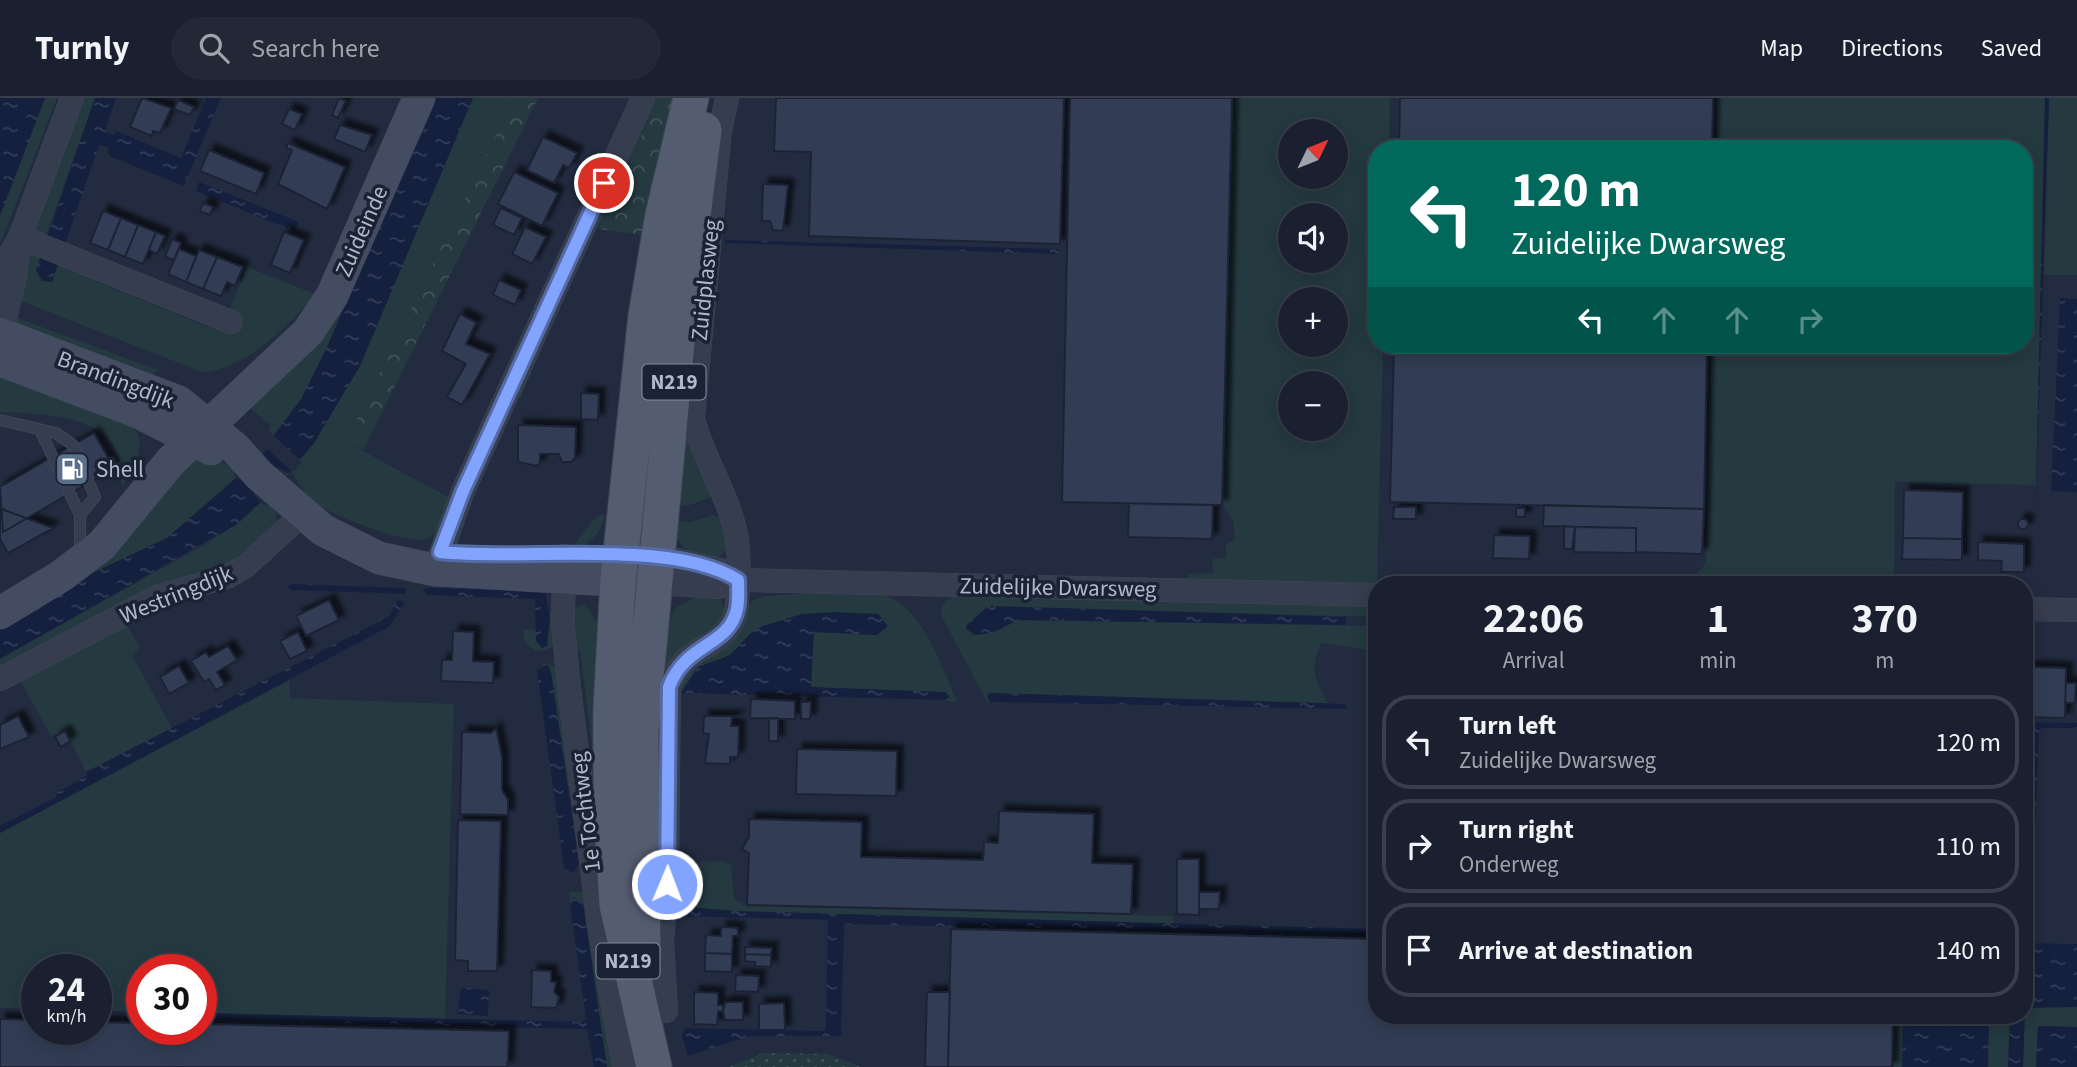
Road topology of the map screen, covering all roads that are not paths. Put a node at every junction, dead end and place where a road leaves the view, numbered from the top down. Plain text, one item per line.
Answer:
1 (72, 98) edge
2 (419, 98) edge
3 (643, 98) edge
4 (691, 98) edge
5 (709, 98) edge
6 (727, 98) edge
7 (27, 240) junction
8 (0, 272) edge
9 (231, 322) dead end
10 (1, 342) edge
11 (0, 420) edge
12 (189, 425) junction
13 (41, 432) junction
14 (261, 476) joint
15 (304, 513) junction
16 (80, 515) junction
17 (437, 561) junction
18 (80, 563) junction
19 (564, 566) junction
20 (620, 568) junction
21 (657, 570) junction
22 (738, 580) junction
23 (1368, 595) edge
24 (2033, 609) edge
25 (2077, 610) edge
26 (0, 613) edge
27 (0, 679) edge
28 (655, 1013) junction
29 (624, 1067) edge
30 (654, 1067) edge

1 - 7 street
2 - 12 street, Zuideinde
3 - 17 street
4 - 20 main road, Zuidplasweg / N219
5 - 21 main road, Zuidplasweg / N219
6 - 22 street, Zuidplasweg
7 - 8 street
7 - 9 street
7 - 10 street
10 - 12 street, Brandingdijk
11 - 13 lane
12 - 14 street, Brandingdijk
12 - 18 street, Zuideinde
13 - 16 lane
13 - 16 lane
14 - 15 street, Zuidelijke Dwarsweg
15 - 17 street, Zuidelijke Dwarsweg
15 - 27 street, Westringdijk
16 - 18 lane
17 - 19 street, Zuidelijke Dwarsweg
18 - 26 street, Zuideinde
19 - 20 street, Zuidelijke Dwarsweg
19 - 29 street, 1e Tochtweg
20 - 21 street, Zuidelijke Dwarsweg
20 - 28 main road, 1e Tochtweg / N219
21 - 22 street, Zuidelijke Dwarsweg
21 - 28 main road, 1e Tochtweg / N219
22 - 23 street, Zuidelijke Dwarsweg
22 - 28 street, 1e Tochtweg
24 - 25 street
28 - 30 main road, 1e Tochtweg / N219

